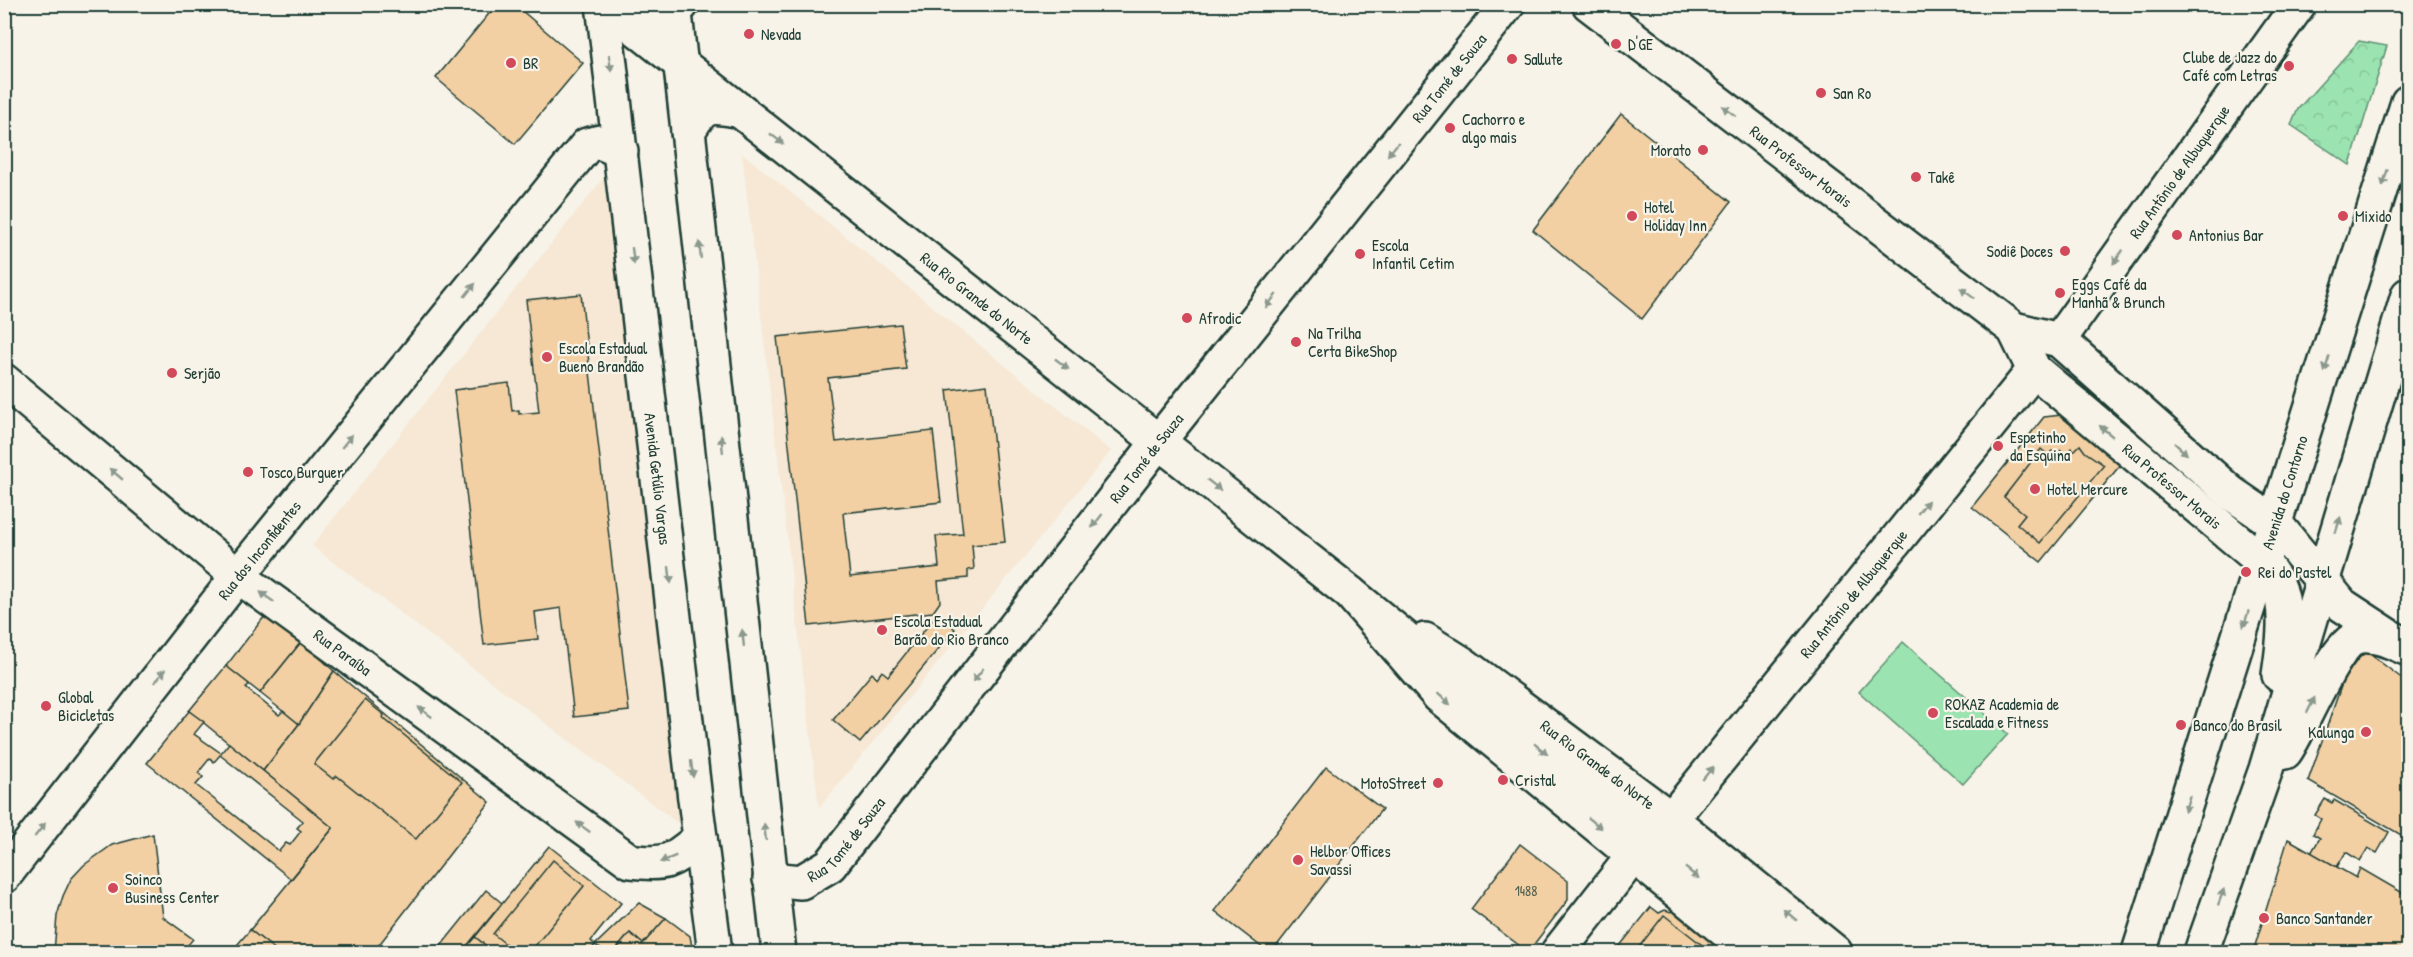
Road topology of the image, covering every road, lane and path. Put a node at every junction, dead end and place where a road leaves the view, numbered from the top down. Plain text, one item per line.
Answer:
1 (605, 4) edge
2 (1508, 4) edge
3 (1589, 4) edge
4 (2299, 4) edge
5 (677, 7) edge
6 (682, 63) junction
7 (2409, 102) edge
8 (742, 111) junction
9 (688, 132) junction
10 (621, 150) junction
11 (2409, 295) edge
12 (2013, 328) junction
13 (2059, 339) junction
14 (2034, 370) junction
15 (4, 381) edge
16 (1159, 441) junction
17 (2275, 523) junction
18 (2264, 563) junction
19 (238, 576) junction
20 (2321, 581) junction
21 (1350, 593) junction
22 (2407, 649) edge
23 (2266, 769) junction
24 (1671, 819) junction
25 (700, 838) junction
26 (1634, 855) junction
27 (4, 876) edge
28 (770, 879) junction
29 (715, 952) edge
30 (779, 952) edge
31 (1558, 952) edge
32 (1750, 952) edge
33 (1789, 952) edge
34 (1835, 952) edge
35 (2139, 952) edge
36 (2201, 952) edge

1 - 5 street
1 - 6 street, Rua Rio Grande do Norte
1 -> 10 street, Avenida Getúlio Vargas
2 -> 16 street, Rua Tomé de Souza
12 -> 3 street, Rua Professor Morais
4 -> 13 street, Rua Antônio de Albuquerque
5 - 6 street
6 - 8 street, Rua Rio Grande do Norte
6 - 9 street
7 -> 17 street, Avenida do Contorno
8 - 9 street
8 -> 16 street, Rua Rio Grande do Norte
28 -> 9 street
19 -> 10 street, Rua dos Inconfidentes
10 -> 25 street, Avenida Getúlio Vargas
20 -> 11 street
12 - 13 street, Rua Professor Morais
12 - 14 street, Rua Professor Morais
13 -> 17 street, Rua Professor Morais
18 -> 14 street, Rua Professor Morais
24 -> 14 street, Rua Antônio de Albuquerque
19 -> 15 street, Rua Paraíba
16 -> 21 street, Rua Rio Grande do Norte
16 -> 28 street, Rua Tomé de Souza
17 - 18 street, Avenida do Contorno
17 - 20 street, Rua Professor Morais
18 - 23 street
18 -> 35 street, Avenida do Contorno
25 -> 19 street, Rua Paraíba
27 -> 19 street, Rua dos Inconfidentes
20 - 22 street, Rua Professor Morais
20 - 23 street
21 - 24 street, Rua Rio Grande do Norte
21 -> 26 street, Rua Rio Grande do Norte
21 -> 33 street
23 -> 22 street
36 -> 23 street
34 -> 24 street, Rua Rio Grande do Norte
25 - 29 street, Avenida Getúlio Vargas
26 - 31 street
26 - 32 street, Rua Rio Grande do Norte
28 - 30 street

